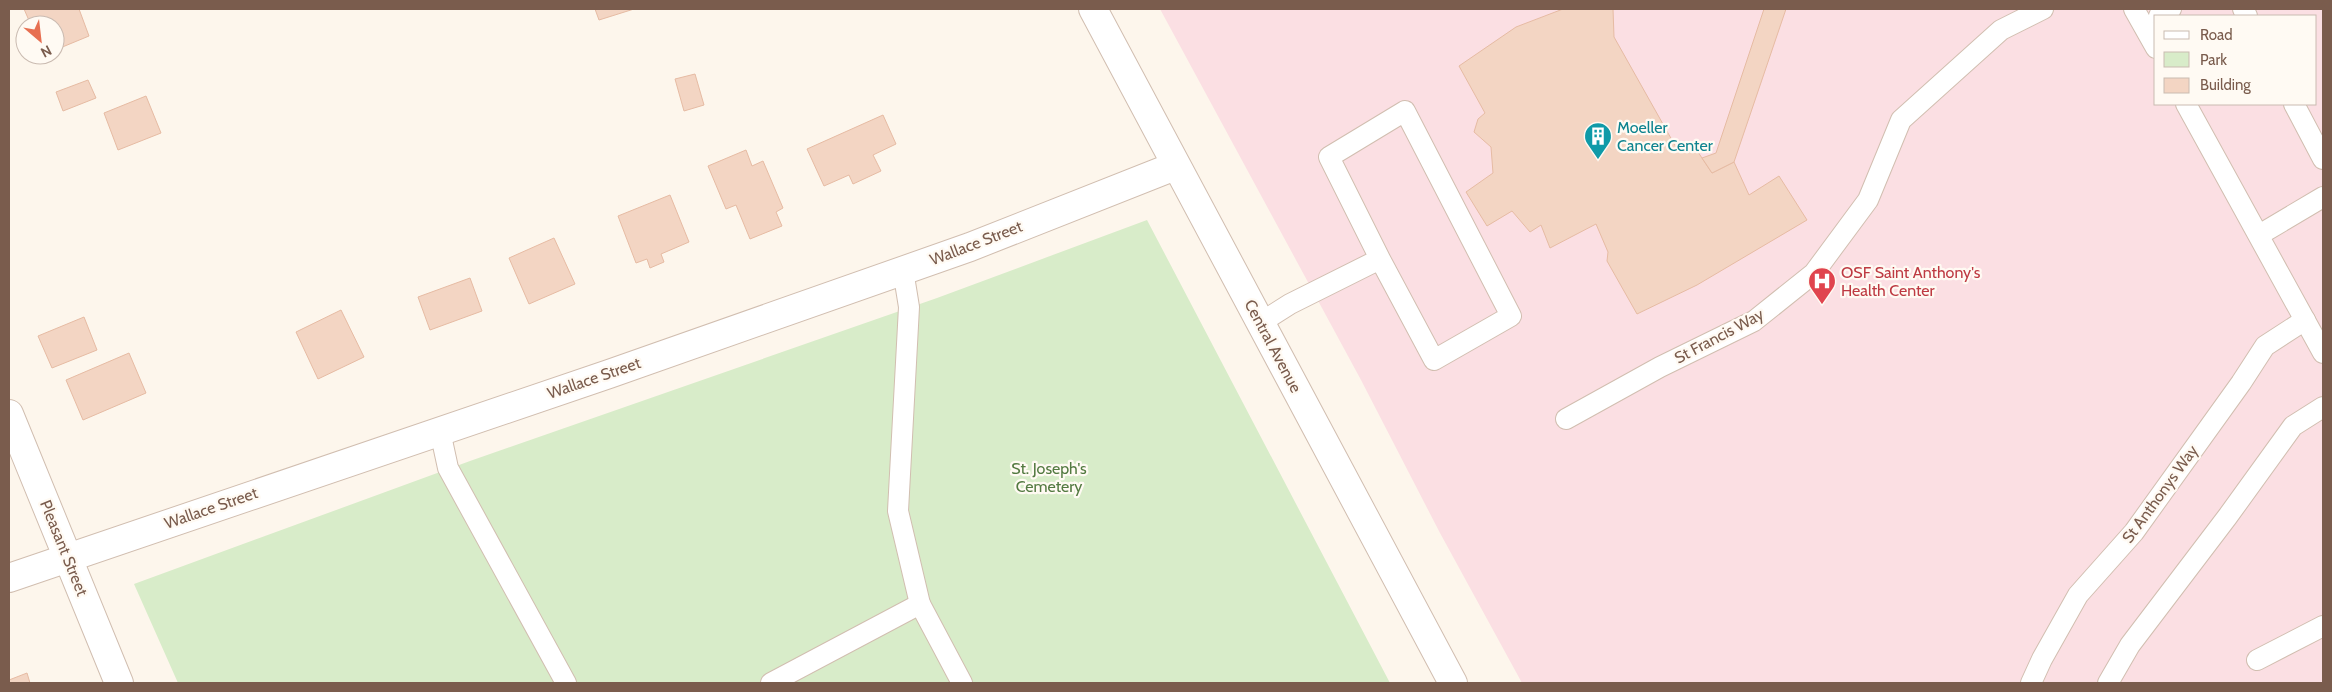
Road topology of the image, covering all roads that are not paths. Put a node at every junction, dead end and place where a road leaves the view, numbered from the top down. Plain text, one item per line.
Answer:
1 (1093, 9) edge
2 (2043, 9) edge
3 (2171, 9) edge
4 (2148, 17) edge
5 (2154, 40) edge
6 (2187, 105) edge
7 (2295, 105) edge
8 (2323, 159) edge
9 (1175, 166) junction
10 (2323, 197) edge
11 (2259, 235) junction
12 (1380, 258) junction
13 (903, 270) junction
14 (2306, 320) junction
15 (1260, 323) junction
16 (2322, 344) edge
17 (2323, 406) edge
18 (9, 414) edge
19 (1566, 419) dead end
20 (440, 431) junction
21 (68, 557) junction
22 (9, 578) edge
23 (920, 604) junction
24 (2323, 626) edge
25 (2257, 660) dead end
26 (119, 683) edge
27 (566, 683) edge
28 (771, 683) edge
29 (962, 683) edge
30 (1454, 683) edge
31 (2031, 683) edge
32 (2108, 683) edge

1 - 9 street, Central Avenue
2 - 19 lane, St Francis Way
3 - 4 lane
4 - 5 lane
6 - 11 lane
7 - 8 lane
9 - 13 street, Wallace Street
9 - 15 street, Central Avenue
10 - 11 lane
11 - 14 lane
12 - 12 lane
12 - 15 lane
13 - 20 street, Wallace Street
13 - 23 lane
14 - 16 lane
14 - 31 lane, St Anthonys Way
15 - 30 street, Central Avenue
17 - 32 lane
18 - 21 street, Pleasant Street
20 - 21 street, Wallace Street
20 - 27 lane
21 - 22 street, Wallace Street
21 - 26 street, Pleasant Street
23 - 28 lane
23 - 29 lane
24 - 25 lane

